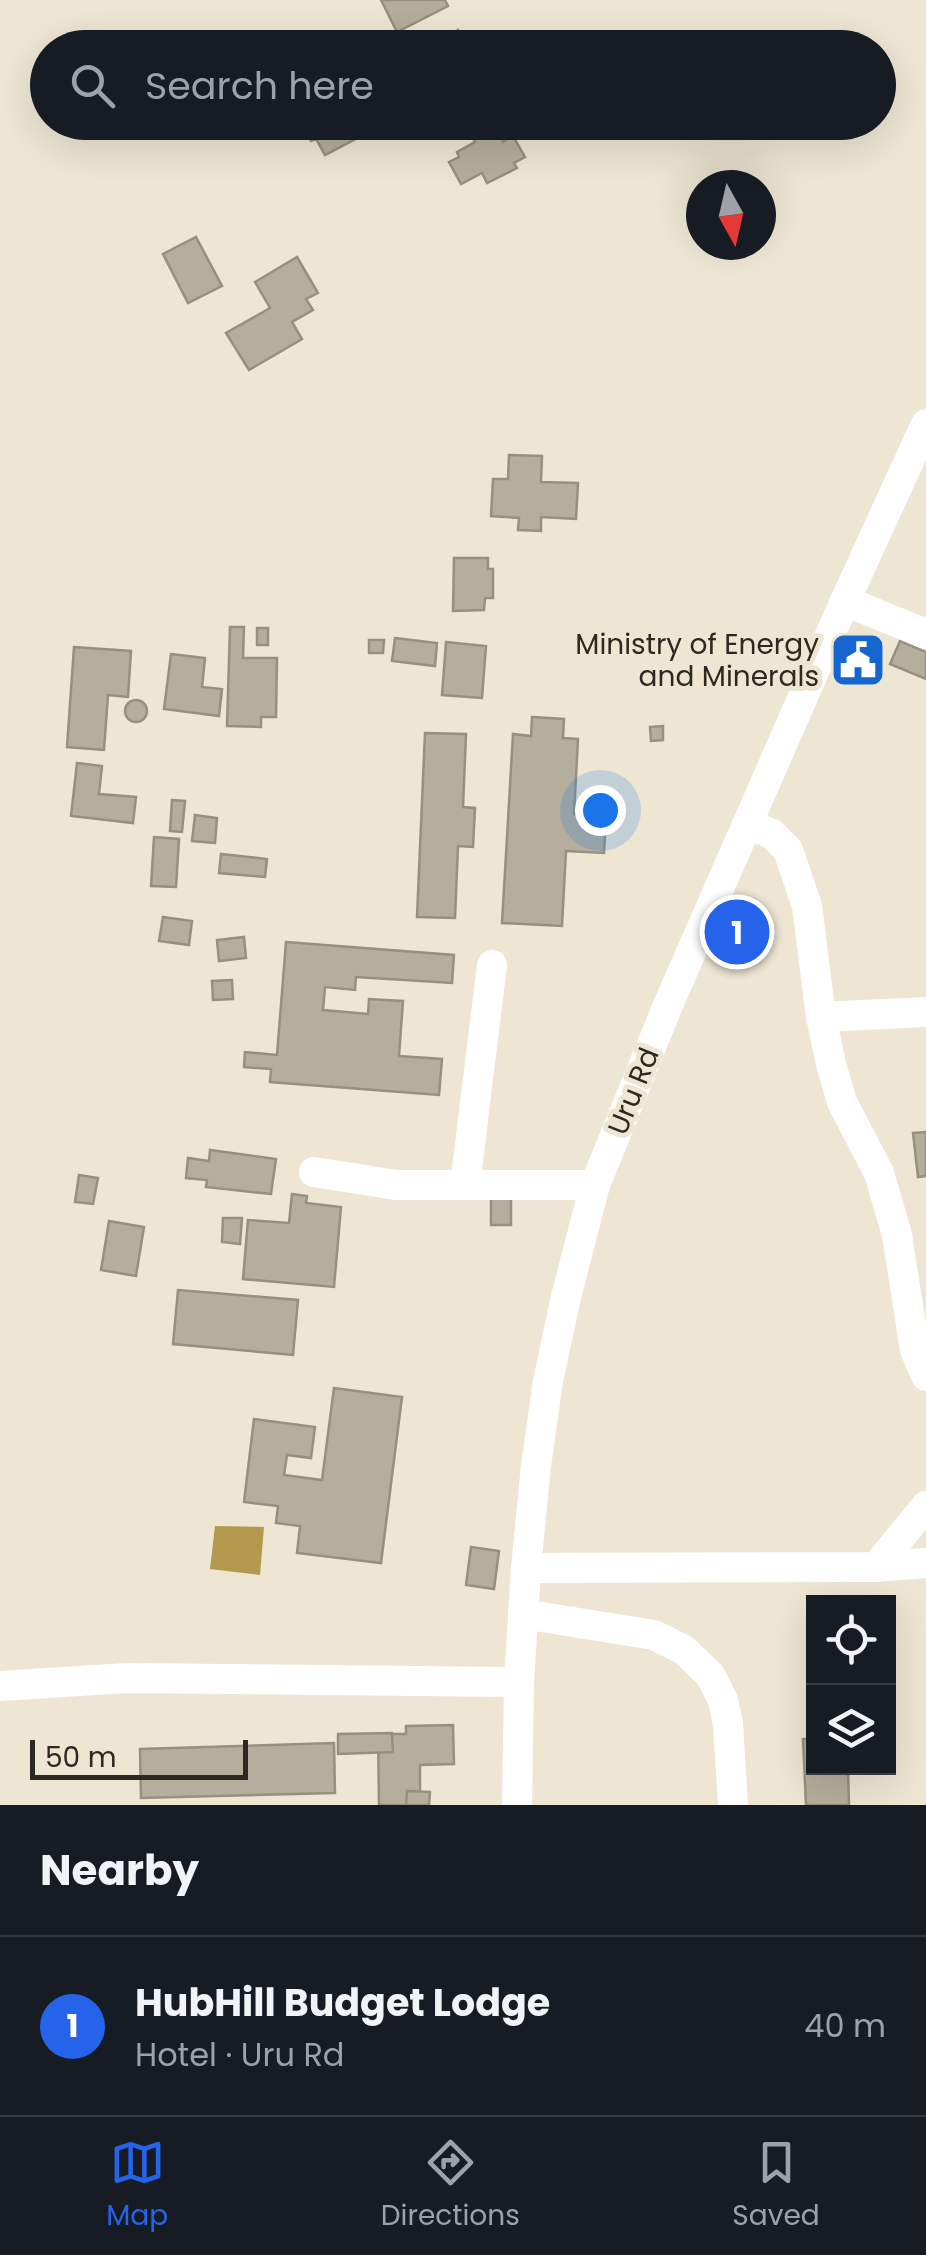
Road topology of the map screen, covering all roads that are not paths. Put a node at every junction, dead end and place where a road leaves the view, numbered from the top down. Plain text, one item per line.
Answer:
1 (926, 424) edge
2 (846, 600) junction
3 (926, 634) edge
4 (748, 824) junction
5 (492, 965) dead end
6 (926, 1012) edge
7 (820, 1017) junction
8 (314, 1172) dead end
9 (595, 1185) junction
10 (465, 1186) junction
11 (926, 1376) edge
12 (926, 1506) edge
13 (926, 1563) edge
14 (876, 1567) junction
15 (526, 1568) junction
16 (523, 1614) junction
17 (519, 1682) junction
18 (0, 1686) edge
19 (517, 1805) edge
20 (733, 1805) edge

1 - 2 street, Uru Rd
2 - 3 street
2 - 4 street, Uru Rd
4 - 7 street
4 - 9 street, Uru Rd
5 - 10 street
6 - 7 street
7 - 11 street
8 - 10 street
9 - 10 street
9 - 15 street, Uru Rd
12 - 14 street
13 - 14 street
14 - 15 street
15 - 16 street, Uru Rd
16 - 17 street, Uru Rd
16 - 20 street
17 - 18 street
17 - 19 street, Uru Rd

